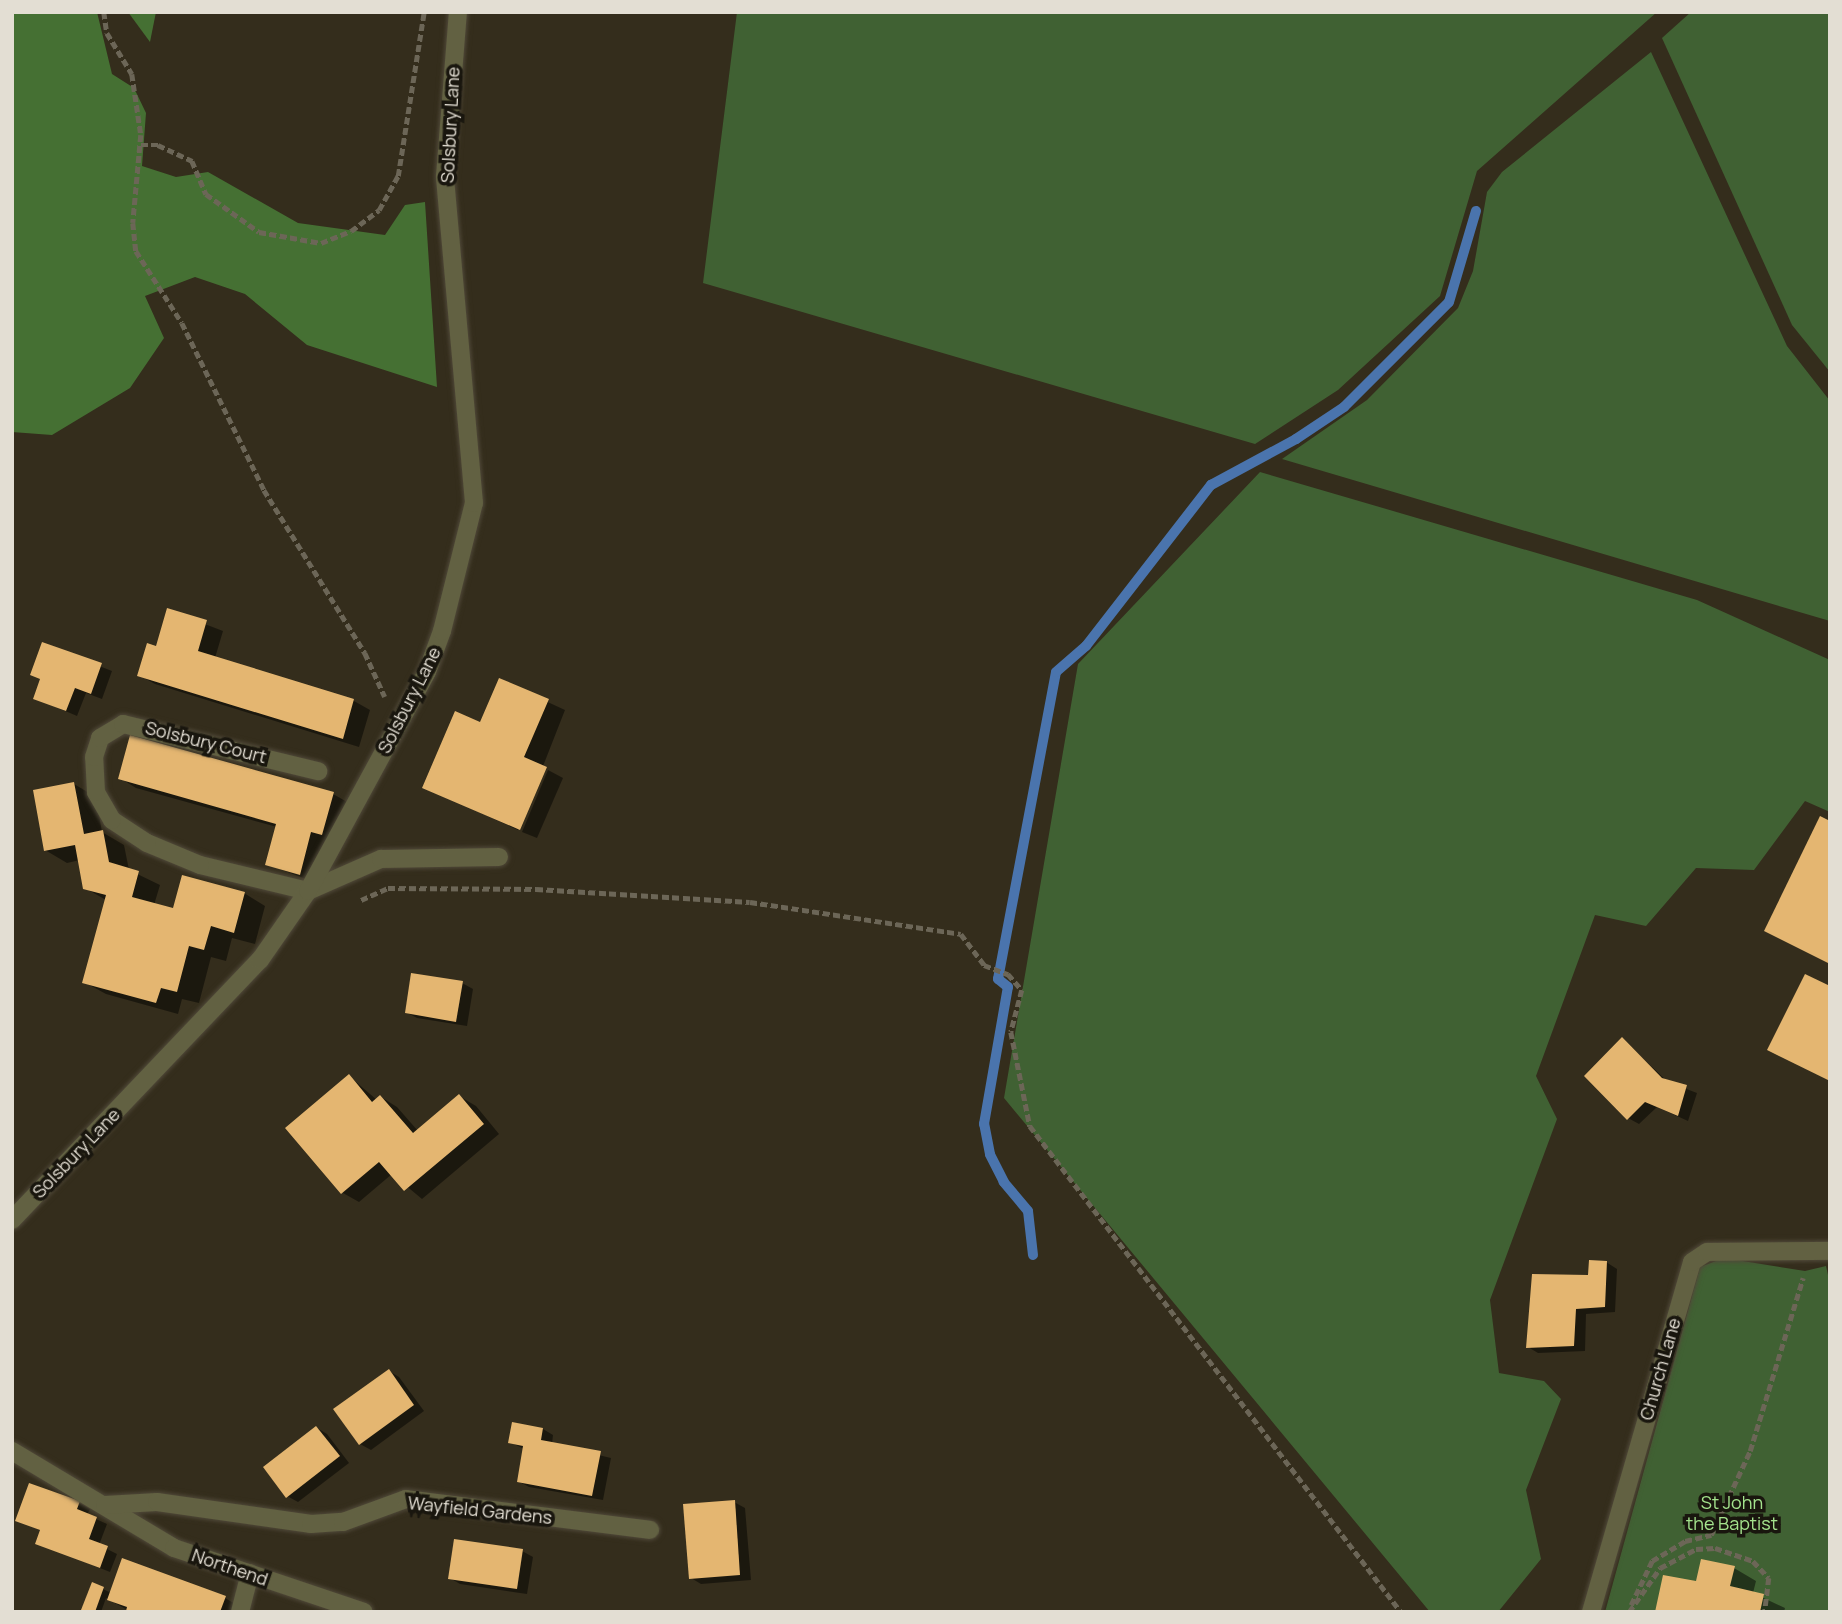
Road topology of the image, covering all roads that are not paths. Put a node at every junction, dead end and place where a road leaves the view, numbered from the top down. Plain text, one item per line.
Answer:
1 (458, 12) edge
2 (318, 771) dead end
3 (499, 857) dead end
4 (308, 891) junction
5 (12, 1220) edge
6 (1830, 1251) edge
7 (12, 1451) edge
8 (105, 1505) junction
9 (650, 1530) dead end
10 (250, 1573) junction
11 (240, 1612) edge
12 (364, 1612) edge
13 (1591, 1612) edge

1 - 4 street, Solsbury Lane
2 - 4 street, Solsbury Court
3 - 4 street
4 - 5 street, Solsbury Lane
6 - 13 street, Church Lane
7 - 8 street, Northend
8 - 9 street, Wayfield Gardens
8 - 10 street, Northend
10 - 11 street
10 - 12 street, Northend

